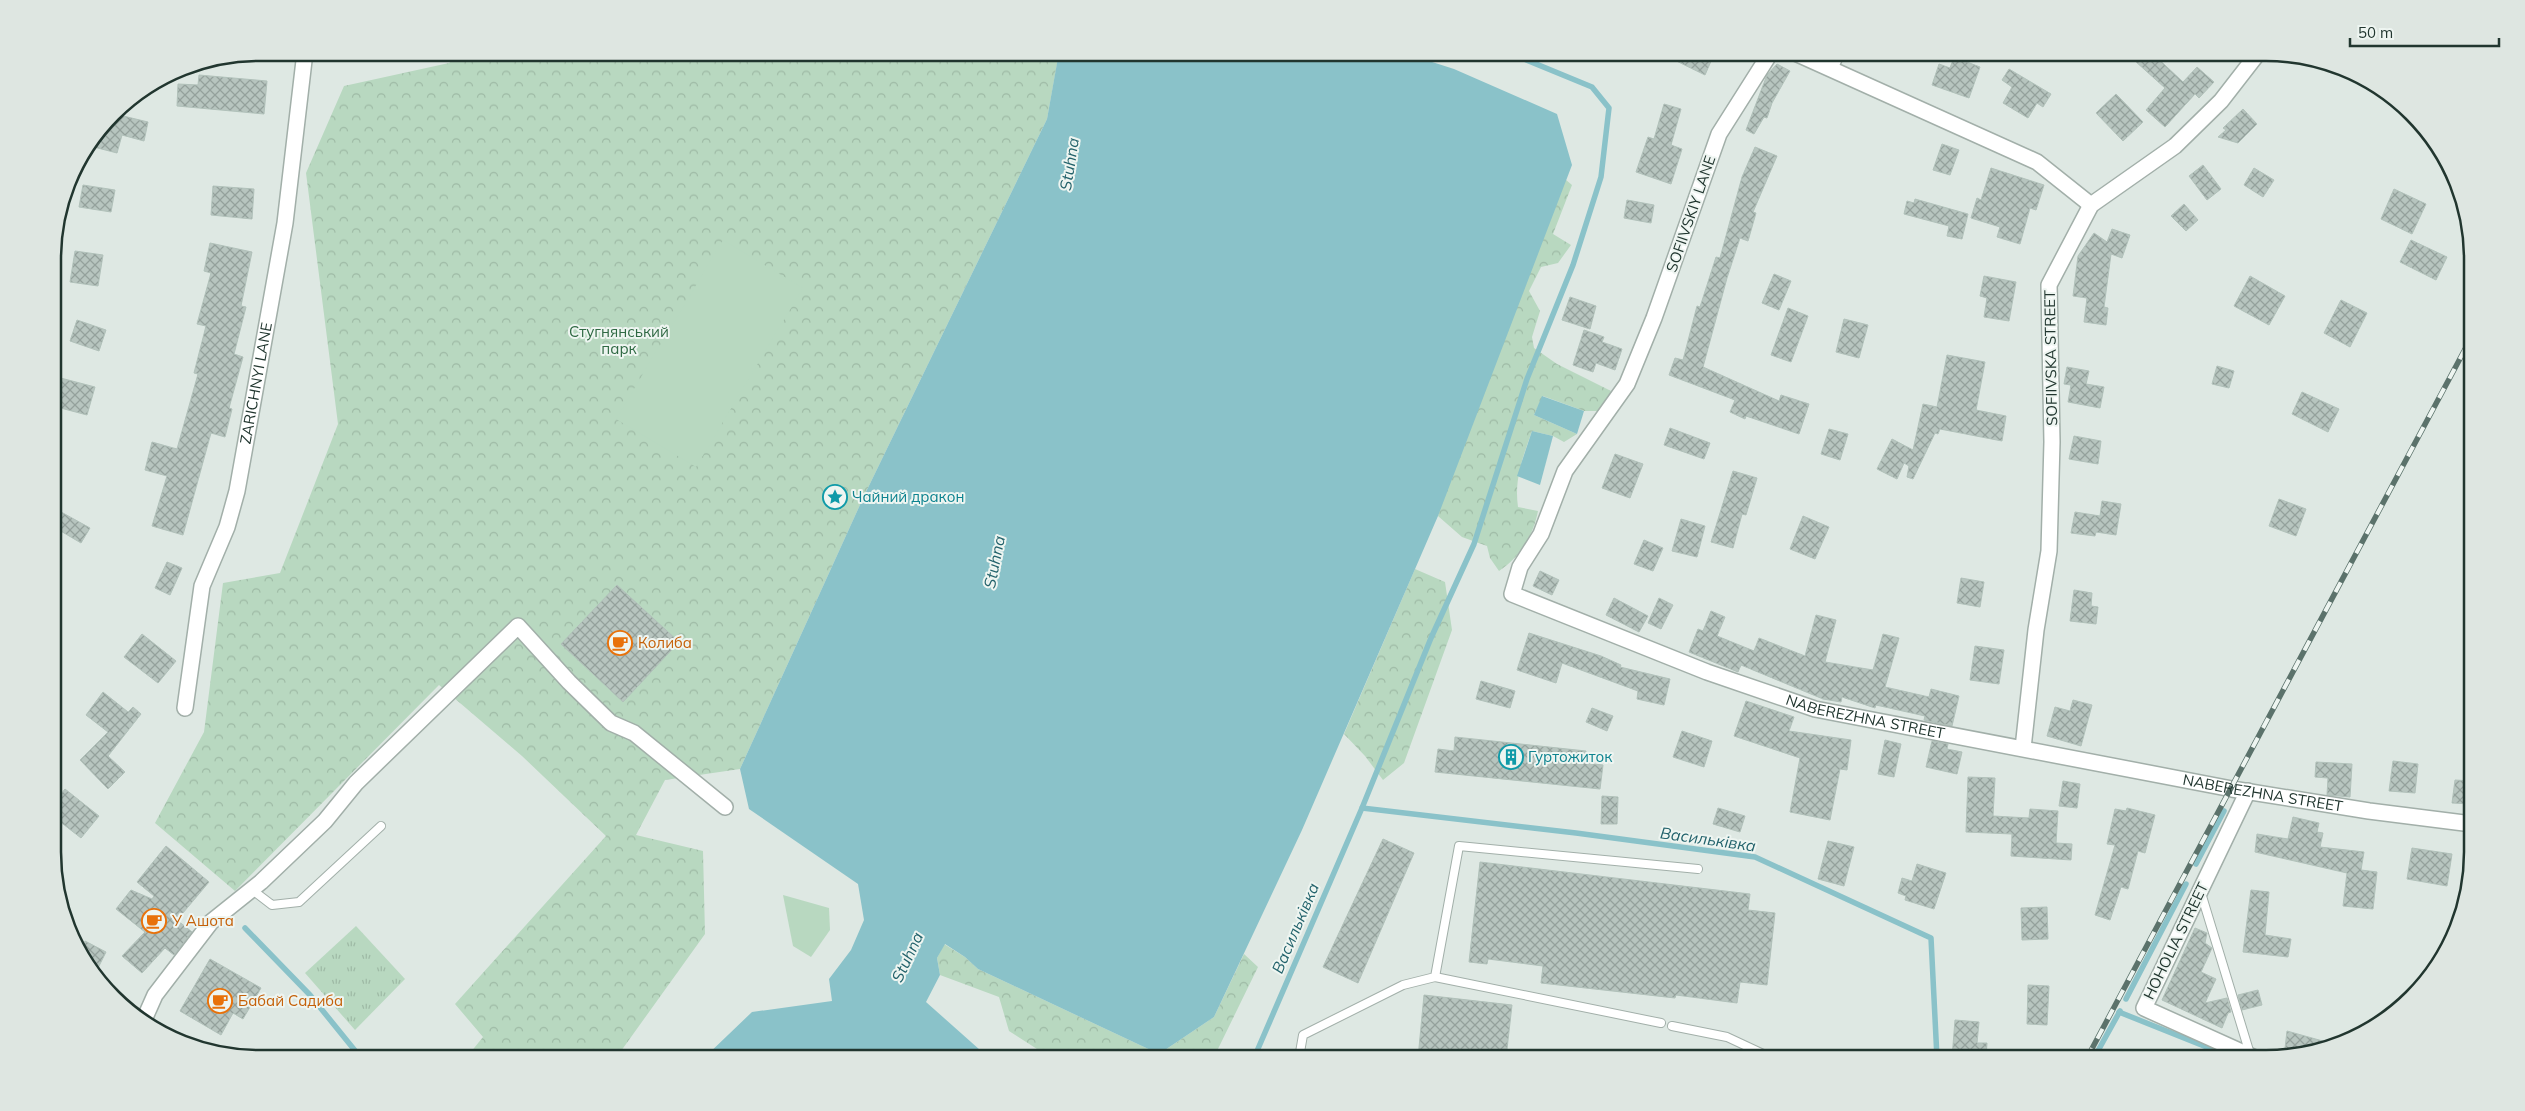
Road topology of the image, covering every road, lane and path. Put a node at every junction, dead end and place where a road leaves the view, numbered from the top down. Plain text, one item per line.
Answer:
1 (301, 61) edge
2 (1765, 61) edge
3 (1814, 61) edge
4 (1833, 61) edge
5 (2251, 61) edge
6 (1830, 68) junction
7 (2091, 205) junction
8 (1627, 384) joint
9 (185, 708) dead end
10 (2023, 748) junction
11 (2248, 791) junction
12 (725, 807) dead end
13 (2464, 823) edge
14 (381, 826) dead end
15 (1698, 869) dead end
16 (251, 889) junction
17 (2200, 891) junction
18 (1435, 977) junction
19 (146, 1014) edge
20 (1661, 1023) dead end
21 (1672, 1026) dead end
22 (1300, 1050) edge
23 (1754, 1050) edge
24 (2237, 1050) edge
25 (2250, 1050) edge

1 - 9 street, ZARICHNYI LANE
2 - 8 street, SOFIIVSKIY LANE
3 - 6 street
4 - 6 street
5 - 7 street, SOFIIVSKA STREET
6 - 7 street
7 - 10 street, SOFIIVSKA STREET
8 - 10 street, NABEREZHNA STREET
10 - 11 street, NABEREZHNA STREET
11 - 13 street, NABEREZHNA STREET
11 - 17 street, HOHOLIA STREET
12 - 16 street
14 - 16 lane
15 - 18 lane
16 - 19 street
17 - 24 street, HOHOLIA STREET
17 - 25 lane
18 - 20 lane
18 - 22 lane
21 - 23 lane

